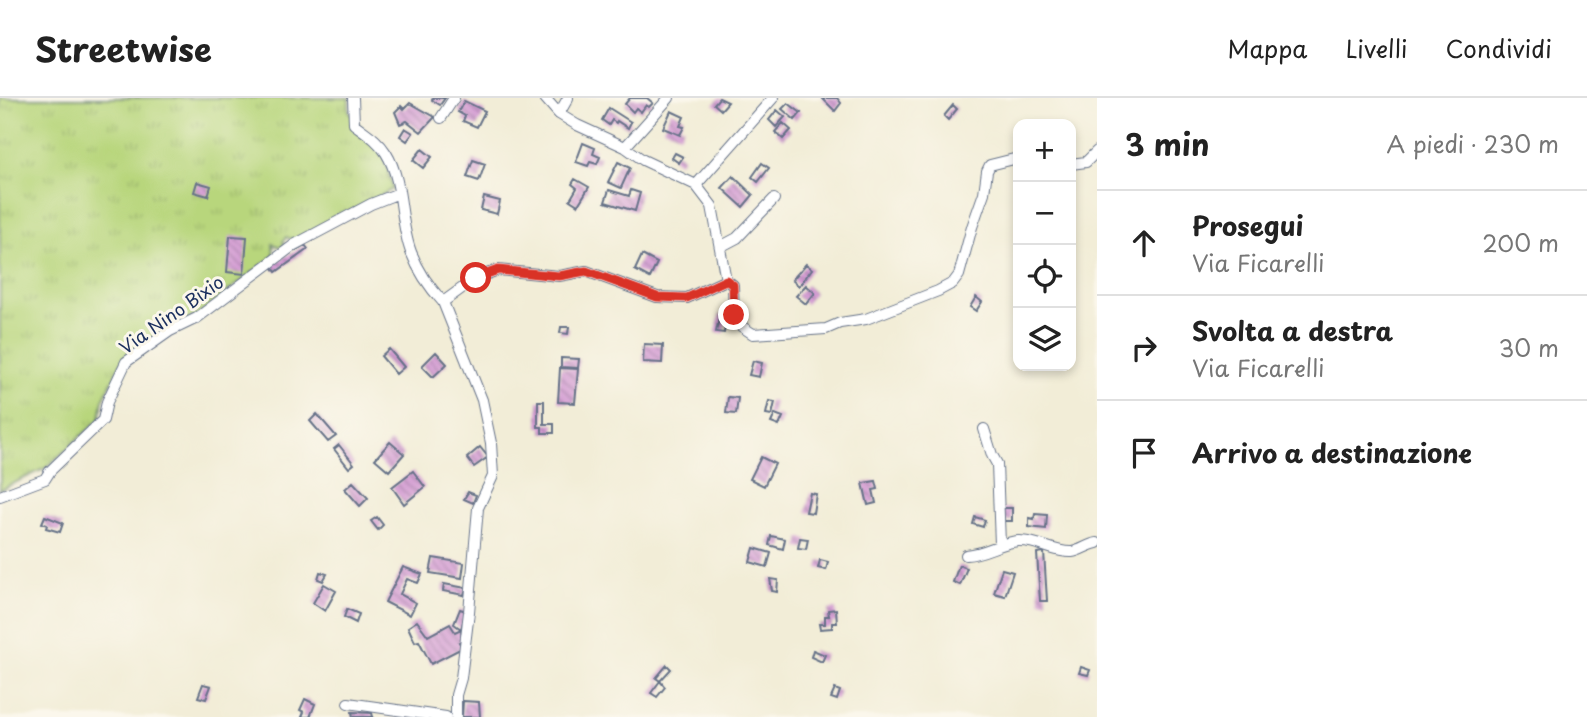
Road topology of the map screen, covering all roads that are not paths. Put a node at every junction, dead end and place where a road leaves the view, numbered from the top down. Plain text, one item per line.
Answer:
1 (353, 98) edge
2 (454, 98) edge
3 (545, 98) edge
4 (568, 98) edge
5 (669, 98) edge
6 (773, 98) edge
7 (559, 114) junction
8 (441, 118) dead end
9 (625, 147) junction
10 (1097, 151) edge
11 (1013, 159) edge
12 (1076, 163) edge
13 (696, 185) junction
14 (399, 193) junction
15 (774, 199) dead end
16 (720, 247) junction
17 (726, 280) junction
18 (443, 302) junction
19 (984, 429) dead end
20 (0, 496) edge
21 (1000, 544) junction
22 (1097, 544) edge
23 (967, 555) dead end
24 (348, 703) dead end
25 (383, 712) edge
26 (446, 717) edge
27 (456, 717) edge

1 - 14 street
2 - 8 street
3 - 7 street
4 - 7 street
5 - 9 street
6 - 13 street
7 - 9 street
9 - 13 street
10 - 12 street
11 - 17 street
13 - 16 street
14 - 18 street
14 - 20 street, Via Nino Bixio
15 - 16 street
16 - 17 street
17 - 18 street
18 - 27 street
19 - 21 street
21 - 22 street
21 - 23 street
24 - 25 street
25 - 26 street

